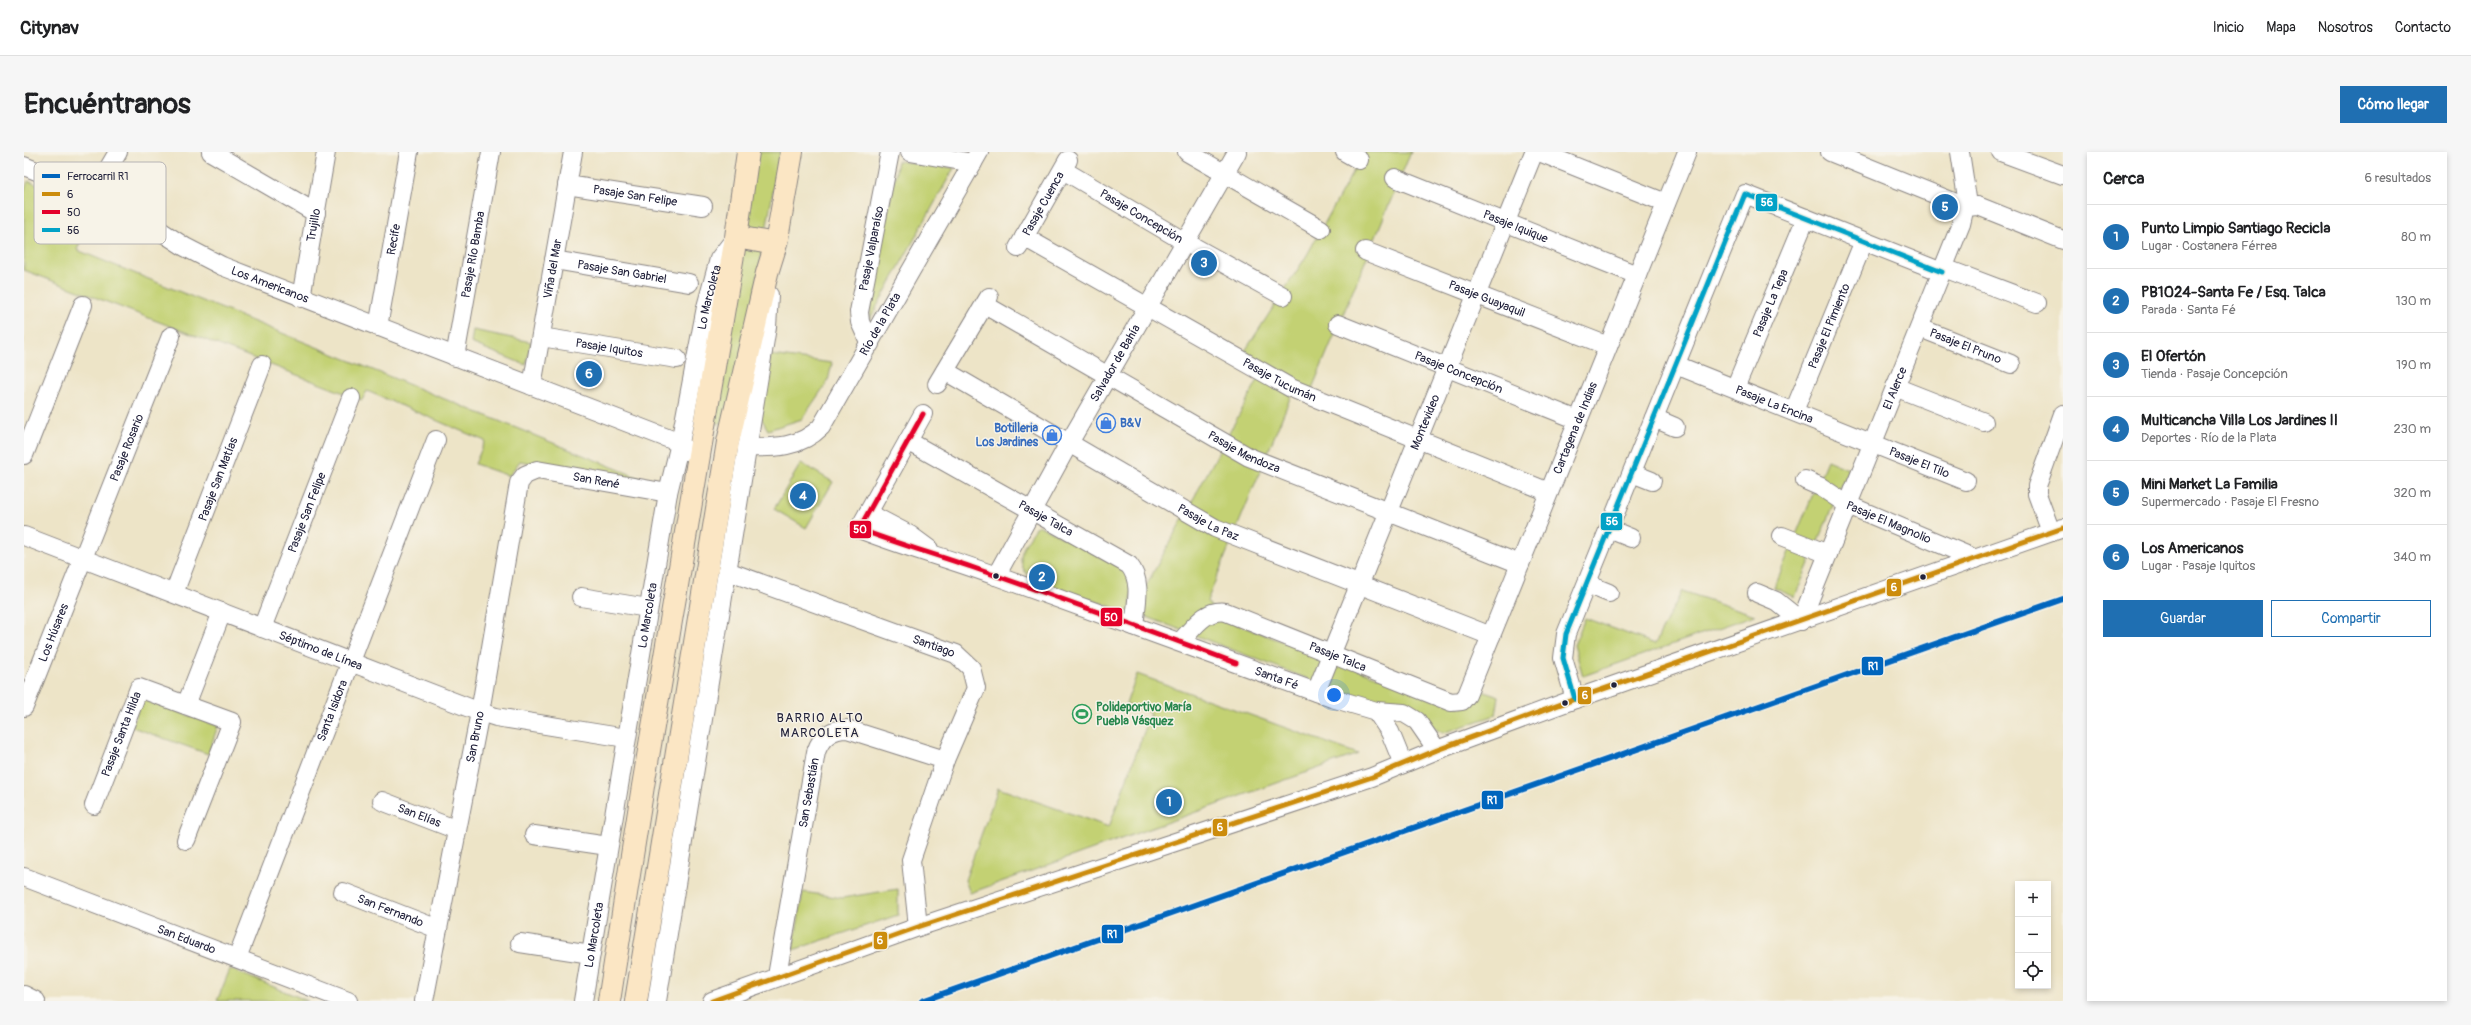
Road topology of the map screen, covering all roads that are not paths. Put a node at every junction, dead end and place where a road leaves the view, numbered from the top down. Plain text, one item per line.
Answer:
1 (118, 152) edge
2 (211, 152) edge
3 (326, 152) edge
4 (409, 152) edge
5 (491, 152) edge
6 (573, 152) edge
7 (748, 152) edge
8 (792, 152) edge
9 (890, 152) edge
10 (910, 152) edge
11 (1187, 152) edge
12 (1237, 152) edge
13 (1534, 152) edge
14 (1539, 152) edge
15 (1687, 152) edge
16 (1830, 152) edge
17 (1960, 152) edge
18 (2000, 152) edge
19 (976, 158) edge
20 (112, 162) edge
21 (1066, 165) joint
22 (24, 166) edge
23 (34, 170) edge
24 (1225, 174) junction
25 (2063, 175) edge
26 (1395, 178) dead end
27 (567, 185) junction
28 (1666, 203) junction
29 (703, 206) dead end
30 (1966, 207) junction
31 (316, 213) junction
32 (1806, 218) junction
33 (1506, 223) junction
34 (1321, 229) dead end
35 (166, 234) edge
36 (736, 237) junction
37 (2063, 240) edge
38 (1864, 241) junction
39 (1186, 242) junction
40 (1021, 243) joint
41 (776, 244) junction
42 (1365, 251) dead end
43 (554, 260) junction
44 (1943, 270) junction
45 (767, 273) junction
46 (1637, 275) junction
47 (689, 283) dead end
48 (1477, 294) junction
49 (1284, 296) dead end
50 (301, 298) junction
51 (2037, 303) dead end
52 (83, 305) dead end
53 (1148, 308) junction
54 (1338, 324) dead end
55 (378, 327) junction
56 (1920, 328) junction
57 (171, 336) dead end
58 (541, 337) junction
59 (870, 344) junction
60 (1608, 346) junction
61 (455, 357) junction
62 (677, 359) dead end
63 (2011, 364) dead end
64 (262, 365) dead end
65 (1676, 365) junction
66 (1447, 367) junction
67 (1108, 375) junction
68 (941, 377) joint
69 (532, 386) junction
70 (1895, 387) junction
71 (1735, 388) junction
72 (351, 398) dead end
73 (1794, 411) junction
74 (922, 414) dead end
75 (2063, 414) edge
76 (1654, 418) junction
77 (1578, 420) junction
78 (1984, 422) dead end
79 (1675, 427) dead end
80 (436, 440) dead end
81 (1418, 440) junction
82 (2058, 440) edge
83 (908, 441) junction
84 (1873, 442) junction
85 (680, 443) junction
86 (1069, 444) junction
87 (747, 447) junction
88 (24, 455) edge
89 (697, 464) junction
90 (1632, 473) junction
91 (525, 474) joint
92 (1805, 480) dead end
93 (1652, 481) dead end
94 (1966, 481) dead end
95 (1549, 492) junction
96 (668, 493) junction
97 (1848, 505) junction
98 (1032, 510) junction
99 (868, 512) junction
100 (1389, 512) junction
101 (1609, 529) junction
102 (2057, 530) edge
103 (24, 536) edge
104 (1782, 536) dead end
105 (1631, 538) dead end
106 (936, 554) junction
107 (1828, 554) junction
108 (82, 558) junction
109 (1976, 559) junction
110 (1520, 564) junction
111 (727, 571) junction
112 (996, 576) junction
113 (1359, 584) junction
114 (1586, 584) junction
115 (1609, 592) dead end
116 (174, 593) junction
117 (1757, 593) dead end
118 (582, 597) dead end
119 (648, 608) junction
120 (222, 612) junction
121 (1801, 620) junction
122 (1134, 626) junction
123 (262, 628) junction
124 (1491, 636) junction
125 (1180, 642) junction
126 (1330, 655) junction
127 (351, 662) junction
128 (1316, 692) junction
129 (1575, 699) junction
130 (1460, 702) joint
131 (186, 705) junction
132 (24, 707) edge
133 (1376, 711) junction
134 (480, 712) junction
135 (626, 738) junction
136 (1437, 750) junction
137 (945, 760) junction
138 (1403, 764) junction
139 (382, 801) dead end
140 (94, 805) dead end
141 (457, 830) junction
142 (534, 835) dead end
143 (186, 840) dead end
144 (608, 846) junction
145 (24, 877) edge
146 (343, 892) dead end
147 (918, 927) junction
148 (438, 929) junction
149 (520, 943) dead end
150 (591, 954) junction
151 (237, 958) junction
152 (777, 976) junction
153 (24, 995) edge
154 (36, 1001) edge
155 (348, 1001) edge
156 (424, 1001) edge
157 (583, 1001) edge
158 (609, 1001) edge
159 (636, 1001) edge
160 (658, 1001) edge
161 (712, 1001) edge

1 - 20 street
2 - 31 street
3 - 31 street, Trujillo
4 - 55 street, Recife
5 - 61 street, Pasaje Río Bamba
6 - 27 street, Viña del Mar
7 - 36 main road, Lo Marcoleta
8 - 41 main road
9 - 59 street, Pasaje Valparaíso
10 - 19 street
11 - 24 street
12 - 24 street, Salvador de Bahía
13 - 33 street, Montevideo
14 - 28 street
15 - 28 street, Cartagena de Indias
16 - 30 street
17 - 30 street, El Alerce
18 - 25 street
19 - 59 street, Río de la Plata
21 - 39 street, Pasaje Concepción
21 - 40 street, Pasaje Cuenca
22 - 23 street, Los Americanos
24 - 34 street
24 - 39 street, Salvador de Bahía
26 - 33 street, Pasaje Iquique
27 - 29 street, Pasaje San Felipe
27 - 43 street, Viña del Mar
28 - 46 street, Cartagena de Indias
30 - 37 street
30 - 44 street, El Alerce
31 - 50 street, Trujillo
32 - 38 street
32 - 65 street
32 - 71 street, Pasaje La Tepa
33 - 46 street, Pasaje Iquique
33 - 48 street, Montevideo
35 - 50 street, Los Americanos
36 - 41 main road
36 - 85 street, Lo Marcoleta
36 - 89 main road, Lo Marcoleta
38 - 44 street
38 - 73 street, Pasaje El Pimiento
39 - 49 street, Pasaje Concepción
39 - 53 street, Salvador de Bahía
40 - 53 street, Pasaje Tucumán
41 - 45 main road
42 - 48 street, Pasaje Guayaquil
43 - 47 street, Pasaje San Gabriel
43 - 58 street, Viña del Mar
44 - 51 street
44 - 56 street, El Alerce
45 - 87 street
45 - 159 main road
46 - 60 street, Cartagena de Indias
48 - 60 street, Pasaje Guayaquil
48 - 66 street, Montevideo
50 - 55 street, Los Americanos
52 - 88 street
53 - 67 street, Salvador de Bahía
53 - 81 street, Pasaje Tucumán
54 - 66 street, Pasaje Concepción
55 - 61 street, Los Americanos
56 - 63 street, Pasaje El Pruno
56 - 70 street, El Alerce
57 - 108 street, Pasaje Rosario
58 - 62 street, Pasaje Iquitos
58 - 69 street, Viña del Mar
59 - 87 street, Río de la Plata
60 - 77 street, Cartagena de Indias
61 - 69 street, Los Americanos
64 - 116 street, Pasaje San Matías
65 - 71 street, Pasaje La Encina
65 - 76 street
66 - 77 street, Pasaje Concepción
66 - 81 street, Montevideo
67 - 68 street, Pasaje Mendoza
67 - 86 street, Salvador de Bahía
67 - 100 street, Pasaje Mendoza
68 - 86 street, Pasaje La Paz
69 - 85 street, Los Americanos
70 - 78 street
70 - 84 street, El Alerce
71 - 73 street, Pasaje La Encina
72 - 123 street, Pasaje San Felipe
73 - 84 street, Pasaje La Encina
74 - 83 street
75 - 82 street
76 - 79 street
76 - 90 street
77 - 95 street, Cartagena de Indias
80 - 127 street, Santa Isidora
81 - 95 street, Pasaje Tucumán
81 - 100 street, Montevideo
82 - 102 street
83 - 98 street, Pasaje Talca
83 - 99 street
84 - 94 street, Pasaje El Tilo
84 - 97 street, El Alerce
85 - 89 street, Los Americanos
85 - 96 street, Lo Marcoleta
86 - 98 street, Salvador de Bahía
86 - 113 street, Pasaje La Paz
87 - 111 street
89 - 158 main road, Lo Marcoleta
90 - 93 street
90 - 101 street
91 - 96 street, San René
91 - 134 street, San Bruno
92 - 97 street, Pasaje El Magnolio
95 - 110 street, Cartagena de Indias
96 - 119 street, Lo Marcoleta
97 - 107 street, El Alerce
97 - 109 street, Pasaje El Magnolio
98 - 112 street, Salvador de Bahía
98 - 122 street, Pasaje Talca
99 - 106 street
99 - 106 street
100 - 110 street, Pasaje Mendoza
100 - 113 street, Montevideo
101 - 105 street
101 - 114 street
102 - 109 street
103 - 108 street, Séptimo de Línea
104 - 107 street
106 - 112 street, Santa Fé
107 - 121 street, El Alerce
108 - 116 street, Séptimo de Línea
108 - 132 street, Los Húsares
109 - 121 street
110 - 124 street, Cartagena de Indias
111 - 137 street, Santiago
111 - 160 street
112 - 122 street, Santa Fé
113 - 124 street, Pasaje La Paz
113 - 126 street, Montevideo
114 - 115 street
114 - 129 street
116 - 120 street, Séptimo de Línea
117 - 121 street
118 - 119 street
119 - 135 street, Lo Marcoleta
120 - 123 street, Séptimo de Línea
120 - 131 street
121 - 129 street
122 - 125 street, Santa Fé
123 - 127 street, Séptimo de Línea
124 - 130 street, Cartagena de Indias
125 - 126 street, Pasaje Talca
125 - 128 street, Santa Fé
126 - 128 street, Montevideo
126 - 130 street, Pasaje Talca
127 - 134 street, Séptimo de Línea
127 - 151 street, Santa Isidora
128 - 133 street, Santa Fé
129 - 136 street
131 - 140 street, Pasaje Santa Hilda
131 - 143 street, Pasaje Santa Hilda
133 - 136 street, Santa Fé
133 - 138 street
134 - 135 street, Séptimo de Línea
134 - 141 street, San Bruno
135 - 144 street, Lo Marcoleta
136 - 138 street
137 - 147 street, Santiago
137 - 152 street, San Sebastián
138 - 147 street
139 - 141 street, San Elías
141 - 148 street, San Bruno
142 - 144 street
144 - 150 street, Lo Marcoleta
145 - 151 street, San Eduardo
146 - 148 street, San Fernando
147 - 152 street
148 - 156 street, San Bruno
149 - 150 street
150 - 157 street, Lo Marcoleta
151 - 155 street, San Eduardo
152 - 161 street
153 - 154 street

